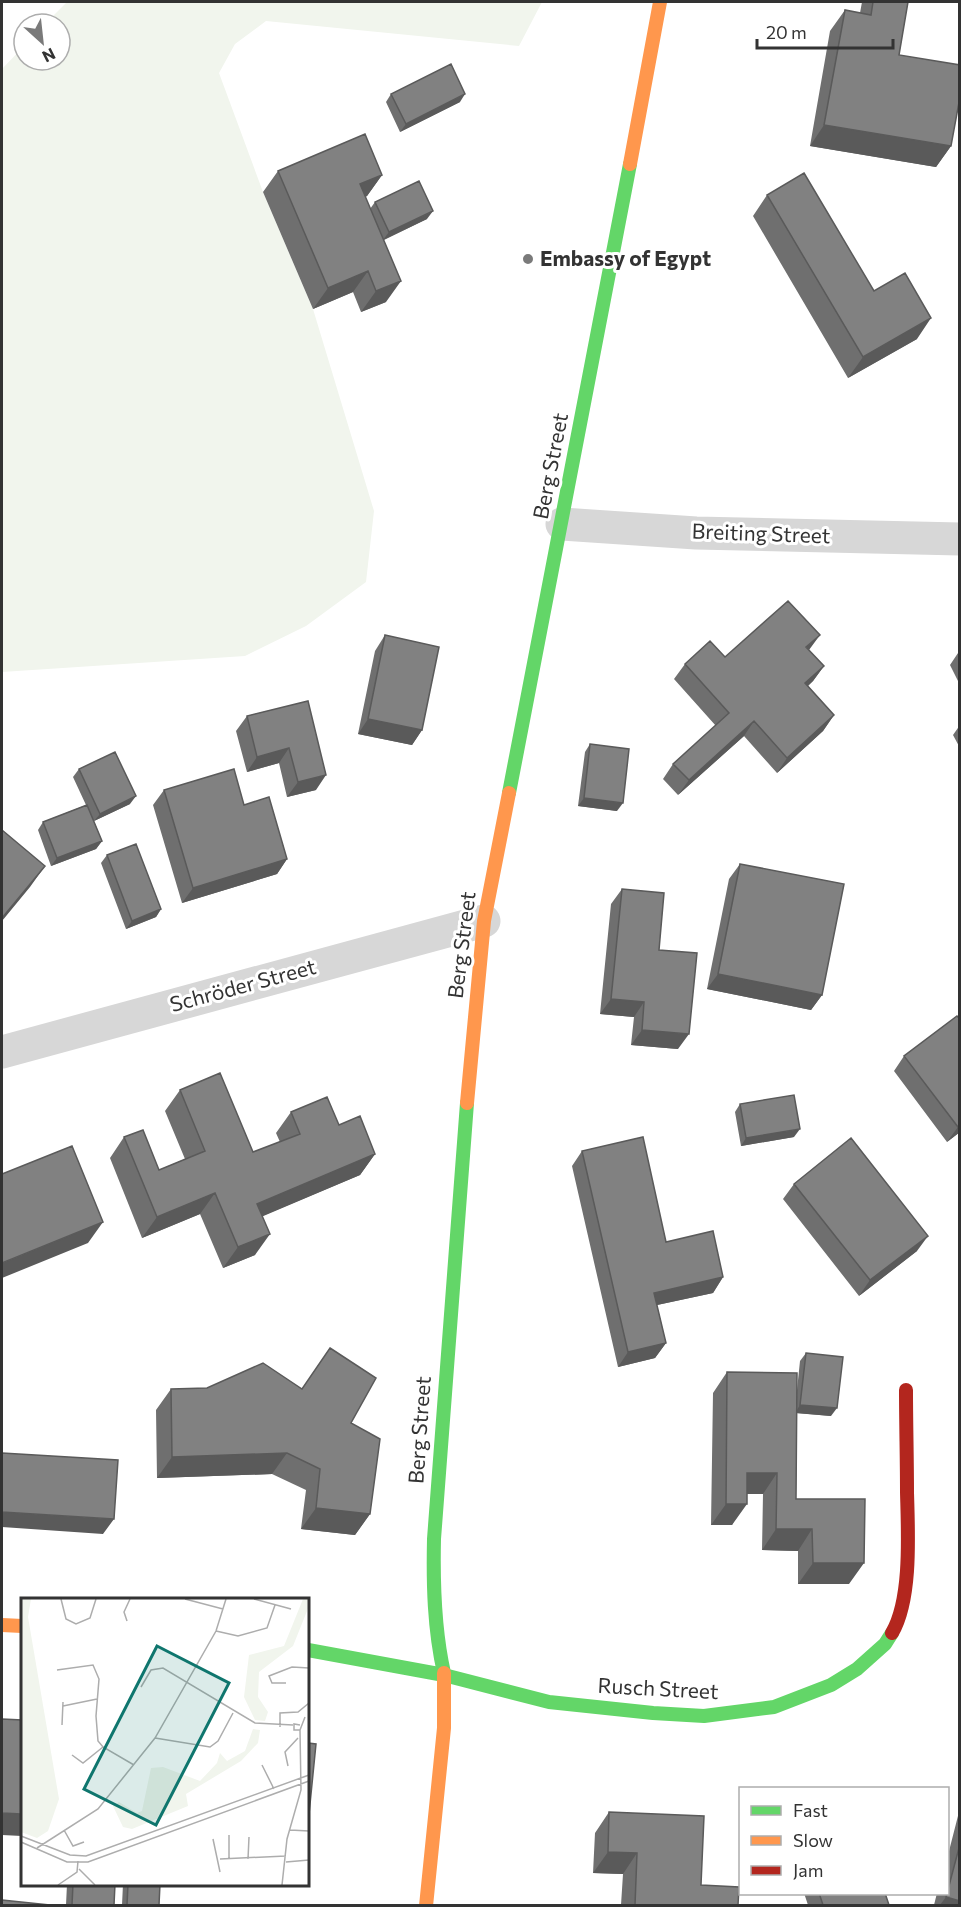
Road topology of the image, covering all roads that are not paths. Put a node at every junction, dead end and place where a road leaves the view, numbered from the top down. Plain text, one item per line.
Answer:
1 (660, 2) edge
2 (562, 524) junction
3 (960, 539) edge
4 (484, 921) junction
5 (2, 1052) edge
6 (906, 1390) dead end
7 (2, 1624) edge
8 (21, 1626) edge
9 (309, 1650) edge
10 (444, 1675) junction
11 (426, 1905) edge

1 - 2 street, Berg Street
2 - 3 street, Breiting Street
2 - 4 street, Berg Street
4 - 5 street, Schröder Street
4 - 10 street, Berg Street
6 - 10 street, Rusch Street
7 - 8 street
9 - 10 street, Rusch Street
10 - 11 street, Berg Street

